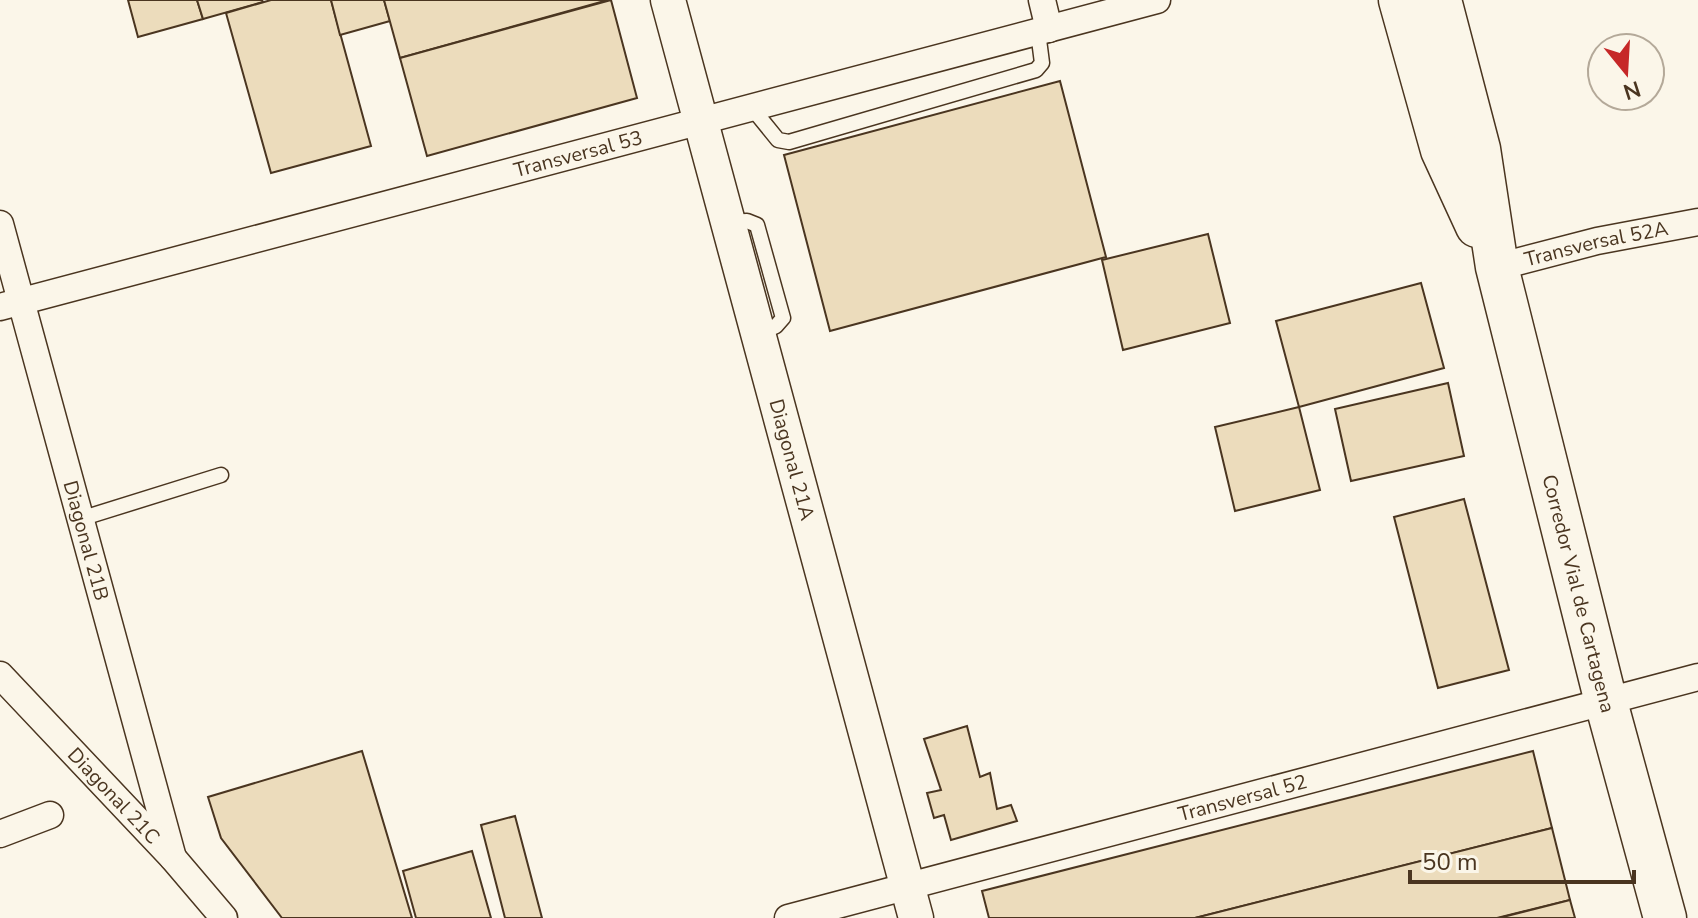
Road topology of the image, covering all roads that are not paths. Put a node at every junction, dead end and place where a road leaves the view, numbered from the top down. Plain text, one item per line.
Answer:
1 (668, 0) edge
2 (1042, 0) edge
3 (1157, 0) edge
4 (1400, 0) edge
5 (1440, 0) edge
6 (1044, 30) junction
7 (752, 108) junction
8 (701, 122) junction
9 (1698, 222) edge
10 (0, 224) edge
11 (1497, 267) junction
12 (10, 304) edge
13 (221, 475) dead end
14 (80, 519) junction
15 (0, 675) edge
16 (1698, 677) edge
17 (1606, 702) junction
18 (50, 815) dead end
19 (0, 834) edge
20 (173, 858) junction
21 (912, 902) edge
22 (224, 918) edge
23 (788, 918) edge
24 (1665, 918) edge

1 - 8 street, Diagonal 21A
2 - 6 street
3 - 6 street, Transversal 53
4 - 11 main road, Corredor Vial de Cartagena
5 - 11 main road, Corredor Vial de Cartagena
6 - 7 street, Transversal 53
6 - 7 lane
7 - 8 street, Transversal 53
8 - 12 street, Transversal 53
8 - 21 street, Diagonal 21A
9 - 11 street, Transversal 52A
10 - 12 street, Diagonal 21B
11 - 17 main road, Corredor Vial de Cartagena
12 - 14 street, Diagonal 21B
13 - 14 lane
14 - 20 street, Diagonal 21B
15 - 20 street, Diagonal 21C
16 - 17 street, Transversal 52
17 - 21 street, Transversal 52
17 - 24 main road, Corredor Vial de Cartagena
18 - 19 street
20 - 22 street, Diagonal 21C
21 - 23 street, Transversal 52

